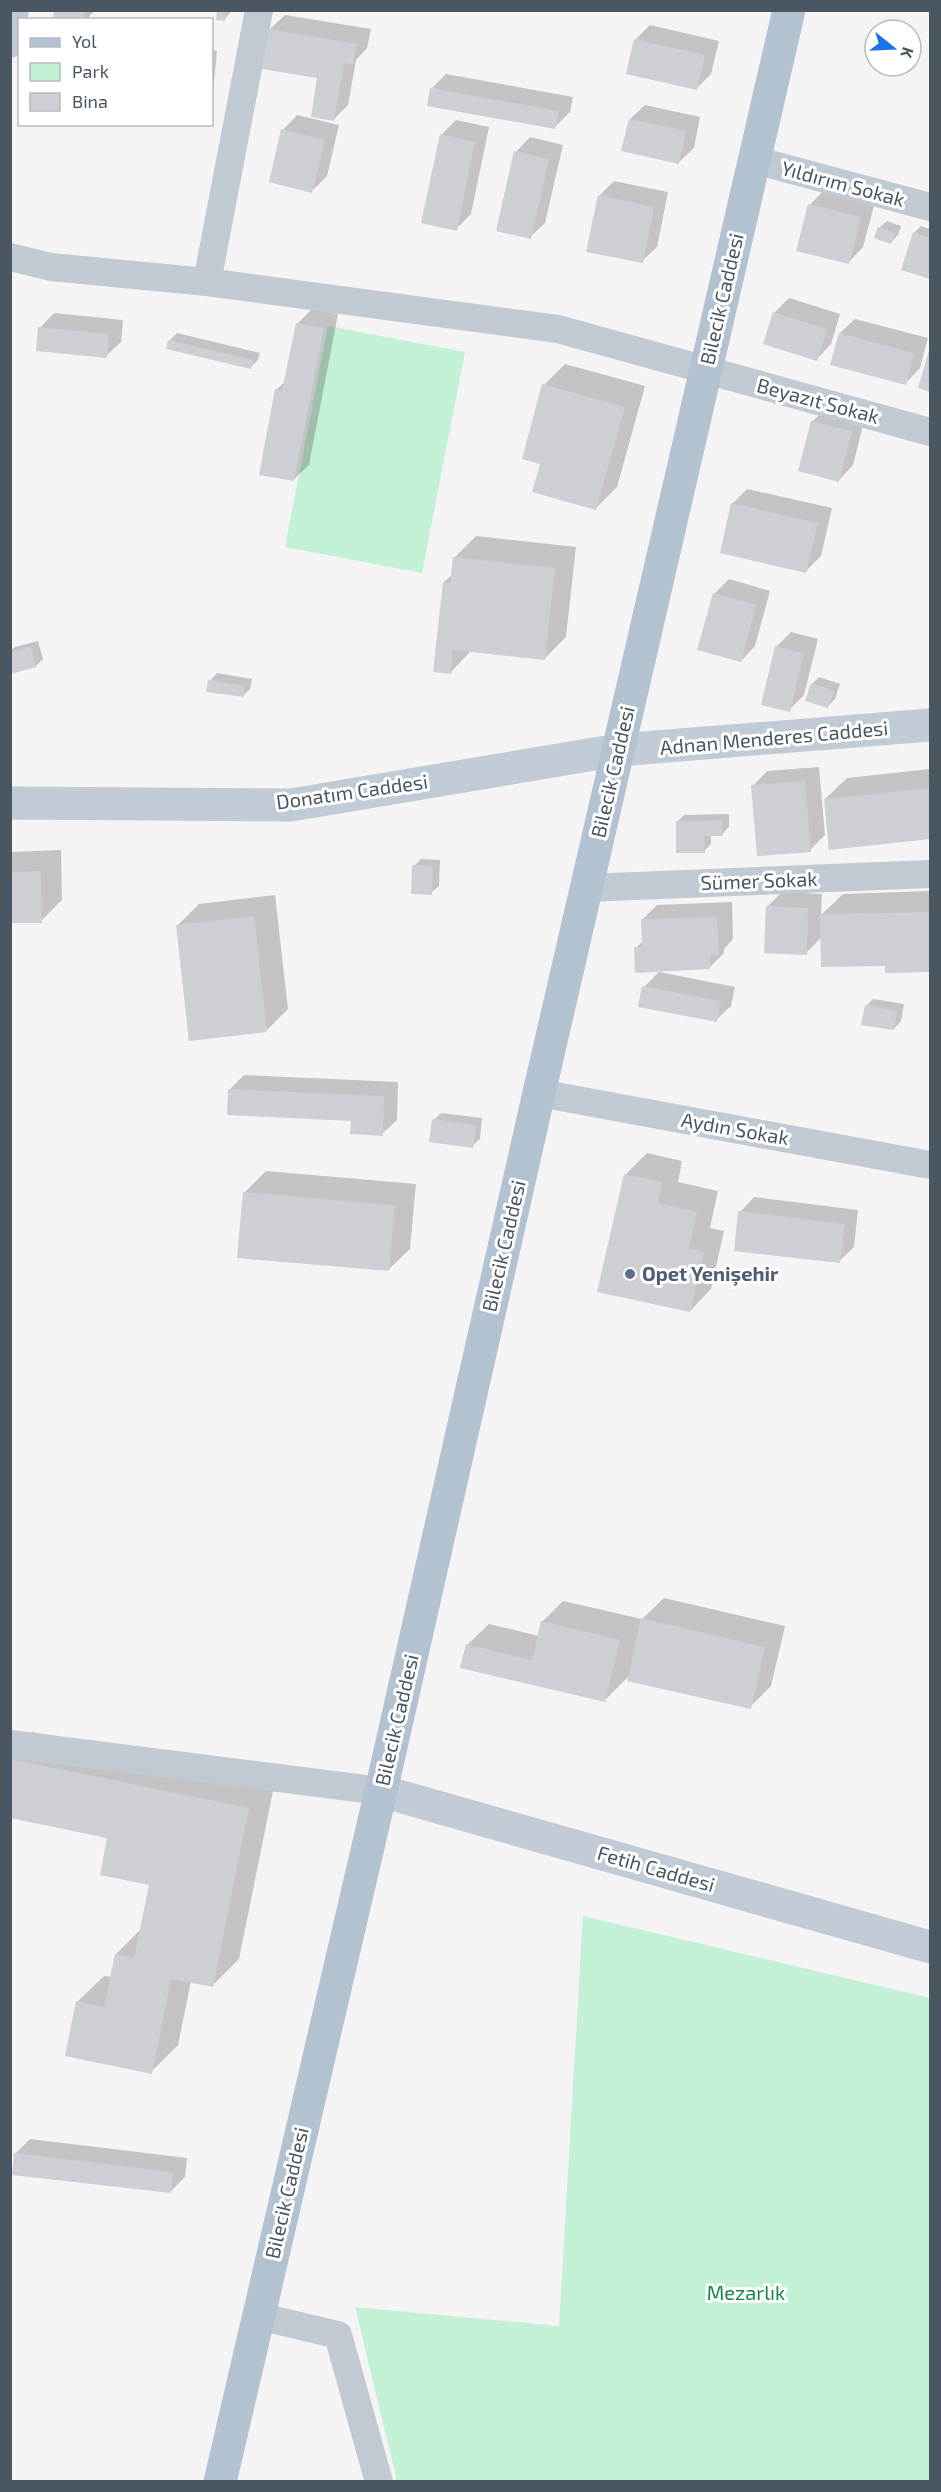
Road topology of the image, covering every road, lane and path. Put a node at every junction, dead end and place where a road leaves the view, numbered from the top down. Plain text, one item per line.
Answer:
1 (15, 10) edge
2 (259, 10) edge
3 (789, 10) edge
4 (10, 44) edge
5 (755, 160) junction
6 (930, 207) edge
7 (10, 257) edge
8 (207, 282) junction
9 (706, 370) junction
10 (930, 432) edge
11 (930, 725) edge
12 (618, 750) junction
13 (10, 803) edge
14 (930, 874) edge
15 (587, 888) junction
16 (539, 1093) junction
17 (930, 1165) edge
18 (10, 1743) edge
19 (381, 1791) junction
20 (930, 1947) edge
21 (258, 2316) junction
22 (220, 2481) edge
23 (379, 2481) edge

1 - 4 street
2 - 8 street
3 - 5 main road, Bilecik Caddesi
5 - 6 street, Yıldırım Sokak
5 - 9 main road, Bilecik Caddesi
7 - 8 street, Beyazıt Sokak
8 - 9 street, Beyazıt Sokak
9 - 10 street, Beyazıt Sokak
9 - 12 main road, Bilecik Caddesi
11 - 12 street, Adnan Menderes Caddesi
12 - 13 street, Donatım Caddesi
12 - 15 main road, Bilecik Caddesi
14 - 15 street, Sümer Sokak
15 - 16 main road, Bilecik Caddesi
16 - 17 street, Aydın Sokak
16 - 19 main road, Bilecik Caddesi
18 - 19 street
19 - 20 street, Fetih Caddesi
19 - 21 main road, Bilecik Caddesi
21 - 22 main road, Bilecik Caddesi
21 - 23 street

